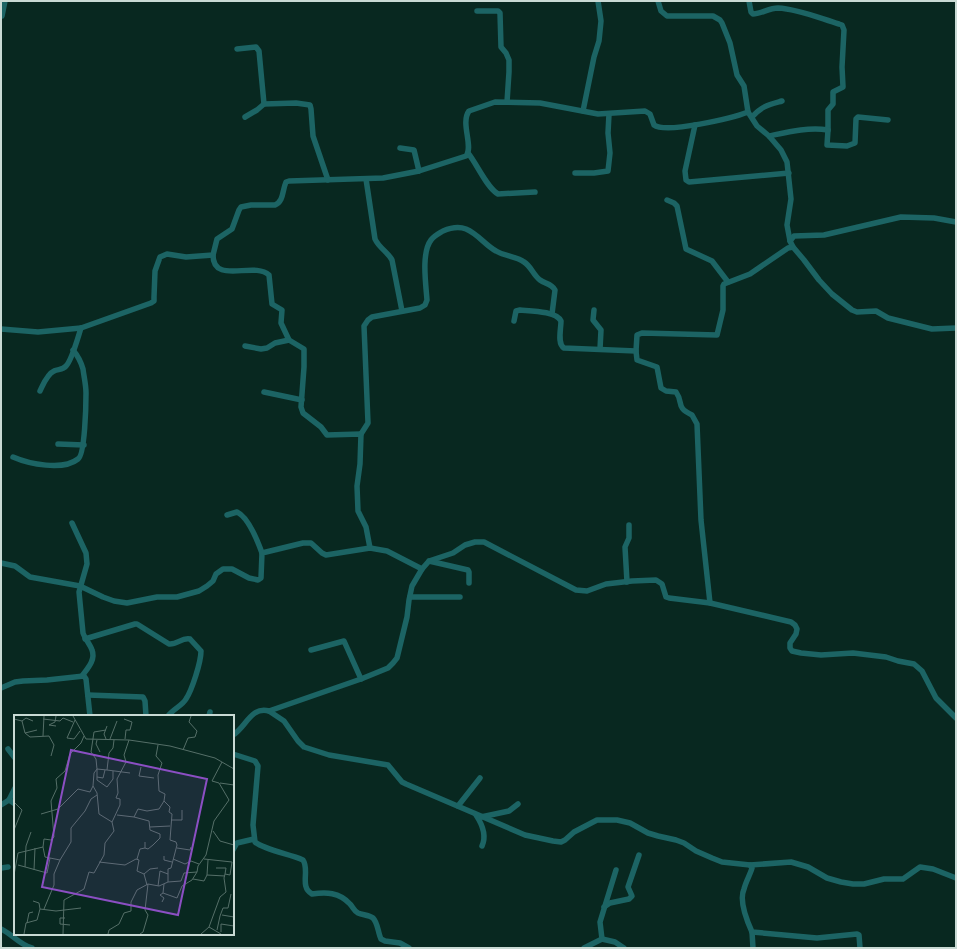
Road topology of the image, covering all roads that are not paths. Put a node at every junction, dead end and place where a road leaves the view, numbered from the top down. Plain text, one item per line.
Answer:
1 (4, 1) edge
2 (598, 1) edge
3 (658, 1) edge
4 (749, 1) edge
5 (477, 10) dead end
6 (2, 16) edge
7 (236, 49) dead end
8 (782, 101) dead end
9 (507, 102) junction
10 (264, 104) junction
11 (583, 111) junction
12 (609, 114) junction
13 (750, 115) junction
14 (244, 117) dead end
15 (888, 120) dead end
16 (694, 125) junction
17 (828, 130) junction
18 (768, 136) junction
19 (400, 148) dead end
20 (468, 153) junction
21 (420, 171) junction
22 (575, 173) dead end
23 (789, 174) junction
24 (366, 179) junction
25 (328, 180) junction
26 (535, 192) dead end
27 (667, 200) dead end
28 (956, 222) edge
29 (790, 241) junction
30 (794, 247) junction
31 (213, 255) junction
32 (728, 282) junction
33 (594, 310) dead end
34 (402, 311) junction
35 (552, 314) junction
36 (514, 321) dead end
37 (81, 328) junction
38 (956, 328) edge
39 (1, 329) edge
40 (289, 340) junction
41 (245, 346) dead end
42 (600, 349) junction
43 (73, 350) junction
44 (636, 351) junction
45 (40, 391) dead end
46 (264, 392) dead end
47 (302, 400) junction
48 (361, 434) junction
49 (58, 444) dead end
50 (84, 445) junction
51 (13, 457) dead end
52 (227, 515) dead end
53 (72, 523) dead end
54 (628, 525) dead end
55 (370, 548) junction
56 (262, 553) junction
57 (429, 561) junction
58 (1, 563) edge
59 (422, 568) junction
60 (627, 582) junction
61 (468, 583) dead end
62 (80, 586) junction
63 (410, 597) junction
64 (460, 597) dead end
65 (710, 603) junction
66 (85, 639) junction
67 (311, 650) dead end
68 (82, 676) junction
69 (361, 679) junction
70 (1, 688) edge
71 (88, 695) junction
72 (269, 711) junction
73 (90, 715) edge
74 (146, 715) edge
75 (169, 715) edge
76 (956, 718) edge
77 (234, 734) edge
78 (8, 749) dead end
79 (234, 754) edge
80 (14, 757) edge
81 (480, 778) dead end
82 (14, 790) edge
83 (9, 800) junction
84 (14, 803) edge
85 (518, 804) dead end
86 (1, 805) edge
87 (458, 806) junction
88 (478, 816) junction
89 (254, 839) junction
90 (482, 846) dead end
91 (234, 848) edge
92 (639, 855) dead end
93 (750, 865) junction
94 (8, 867) dead end
95 (1, 868) edge
96 (616, 870) dead end
97 (956, 878) edge
98 (604, 907) junction
99 (1, 929) edge
100 (752, 932) junction
101 (602, 939) junction
102 (32, 948) edge
103 (408, 948) edge
104 (584, 948) edge
105 (624, 948) edge
106 (753, 948) edge
107 (860, 948) edge

1 - 6 street
2 - 11 street
3 - 13 street
4 - 17 street
5 - 9 street
7 - 10 street
8 - 13 street
9 - 11 street
9 - 20 street
10 - 14 street
10 - 25 street
11 - 12 street
12 - 16 street
12 - 22 street
13 - 16 street
13 - 18 street
15 - 17 street
16 - 23 street
17 - 18 street
18 - 23 street
19 - 21 street
20 - 21 street
20 - 26 street
21 - 24 street
23 - 29 street
24 - 25 street
24 - 34 street
25 - 31 street
27 - 32 street
28 - 29 street
29 - 30 street
30 - 32 street
30 - 38 street
31 - 37 street
31 - 40 street
32 - 44 street
33 - 42 street
34 - 35 street
34 - 48 street
35 - 36 street
35 - 42 street
37 - 39 street
37 - 43 street
40 - 41 street
40 - 47 street
42 - 44 street
43 - 45 street
43 - 50 street
44 - 65 street
46 - 47 street
47 - 48 street
48 - 55 street
49 - 50 street
50 - 51 street
52 - 56 street
53 - 62 street
54 - 60 street
55 - 56 street
55 - 59 street
56 - 62 street
57 - 59 street
57 - 60 street
57 - 61 street
58 - 62 street
59 - 63 street
60 - 65 street
62 - 66 street
63 - 64 street
63 - 69 street
65 - 76 street
66 - 68 street
66 - 75 street
67 - 69 street
68 - 70 street
68 - 71 street
69 - 72 street
71 - 73 street
71 - 74 street
72 - 77 street
72 - 87 street
78 - 80 street
79 - 89 street
81 - 87 street
82 - 83 street
83 - 84 street
83 - 86 street
85 - 88 street
87 - 88 street
88 - 90 street
88 - 93 street
89 - 91 street
89 - 103 street
92 - 98 street
93 - 97 street
93 - 100 street
94 - 95 street
96 - 98 street
98 - 101 street
99 - 102 street
100 - 106 street
100 - 107 street
101 - 104 street
101 - 105 street

